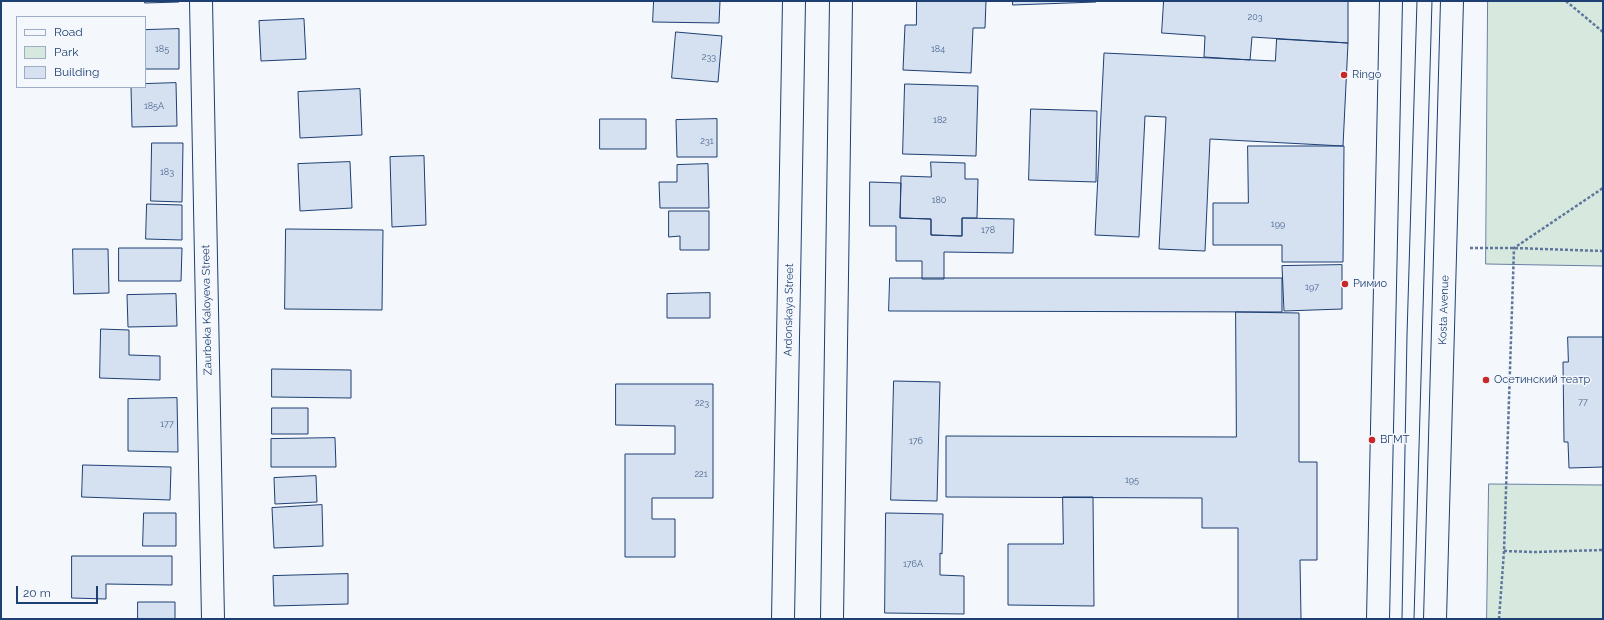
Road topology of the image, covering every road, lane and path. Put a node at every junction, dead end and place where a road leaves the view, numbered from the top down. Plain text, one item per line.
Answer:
1 (201, 1) edge
2 (794, 1) edge
3 (841, 1) edge
4 (1391, 1) edge
5 (1452, 1) edge
6 (1566, 1) edge
7 (1603, 32) edge
8 (1603, 188) edge
9 (1465, 248) dead end
10 (1514, 248) junction
11 (1603, 251) edge
12 (1603, 550) edge
13 (1504, 551) junction
14 (213, 619) edge
15 (783, 619) edge
16 (832, 619) edge
17 (1378, 619) edge
18 (1435, 619) edge
19 (1499, 619) edge

1 - 14 main road, Zaurbeka Kaloyeva Street
2 - 15 main road, Ardonskaya Street
3 - 16 main road
4 - 17 main road
5 - 18 main road, Kosta Avenue
6 - 7 path
8 - 10 path
9 - 10 path
10 - 11 path
10 - 13 path
12 - 13 path
13 - 19 path

